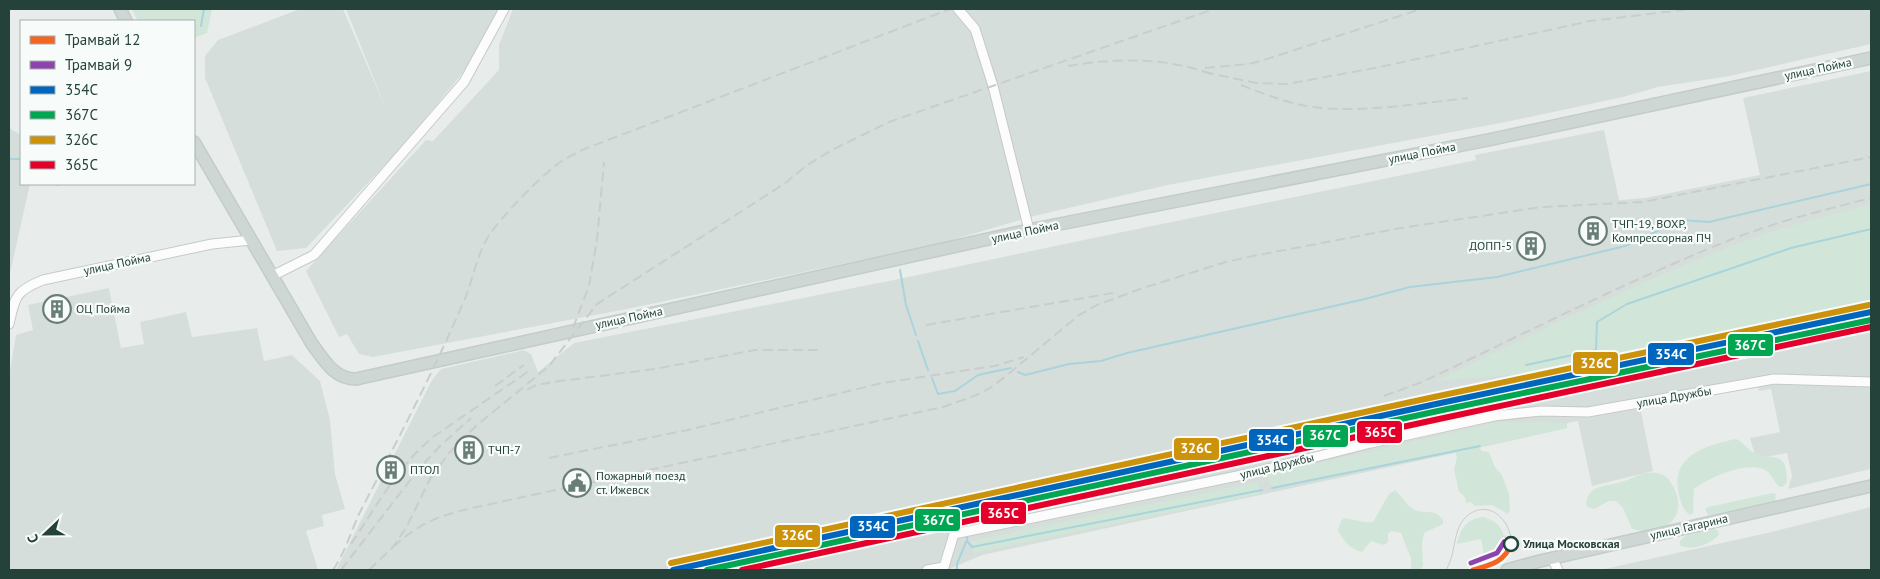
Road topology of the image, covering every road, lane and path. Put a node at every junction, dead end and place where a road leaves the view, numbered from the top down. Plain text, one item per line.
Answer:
1 (504, 9) edge
2 (958, 9) edge
3 (1871, 58) edge
4 (195, 144) edge
5 (1029, 230) junction
6 (251, 240) junction
7 (272, 276) junction
8 (9, 324) edge
9 (1871, 382) edge
10 (1871, 486) edge
11 (1552, 558) junction
12 (927, 570) edge
13 (1507, 570) edge
14 (1558, 570) edge

1 - 7 street
2 - 5 street
3 - 5 main road, улица Пойма
4 - 6 main road, улица Пойма
5 - 7 main road, улица Пойма
6 - 7 main road, улица Пойма
6 - 8 street, улица Пойма
9 - 12 street, улица Дружбы
10 - 11 main road, улица Гагарина
11 - 13 main road, улица Гагарина
11 - 14 street

